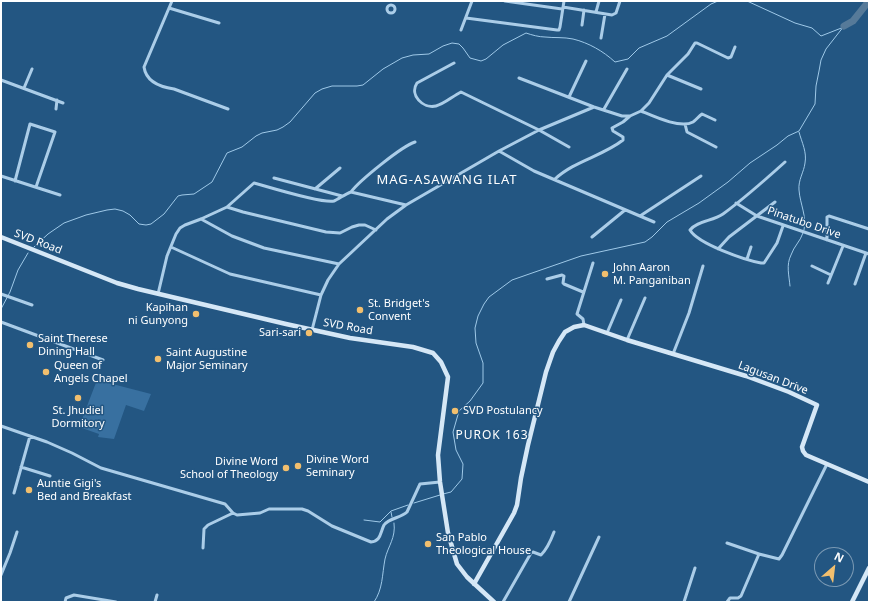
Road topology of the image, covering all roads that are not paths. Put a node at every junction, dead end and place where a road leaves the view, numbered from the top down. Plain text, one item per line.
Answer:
1 (172, 1) edge
2 (391, 1) edge
3 (472, 1) edge
4 (505, 1) edge
5 (564, 1) edge
6 (599, 1) edge
7 (620, 1) edge
8 (392, 5) dead end
9 (169, 8) junction
10 (562, 8) junction
11 (584, 10) junction
12 (596, 12) junction
13 (605, 14) junction
14 (466, 18) junction
15 (219, 23) dead end
16 (582, 25) dead end
17 (461, 30) dead end
18 (601, 38) dead end
19 (735, 48) dead end
20 (586, 61) dead end
21 (454, 63) dead end
22 (32, 68) dead end
23 (627, 69) dead end
24 (667, 75) junction
25 (519, 78) dead end
26 (1, 80) edge
27 (24, 88) junction
28 (701, 90) dead end
29 (569, 97) junction
30 (57, 100) junction
31 (64, 102) dead end
32 (594, 107) junction
33 (56, 109) dead end
34 (228, 109) dead end
35 (604, 110) junction
36 (641, 110) junction
37 (630, 116) junction
38 (715, 120) dead end
39 (685, 124) junction
40 (539, 130) junction
41 (415, 142) dead end
42 (568, 147) dead end
43 (716, 147) dead end
44 (499, 151) junction
45 (785, 162) dead end
46 (340, 168) dead end
47 (1, 176) edge
48 (701, 176) dead end
49 (274, 178) dead end
50 (555, 179) junction
51 (15, 181) junction
52 (36, 187) junction
53 (316, 189) junction
54 (351, 192) junction
55 (60, 195) dead end
56 (342, 196) junction
57 (775, 202) dead end
58 (736, 203) junction
59 (406, 205) junction
60 (227, 207) junction
61 (625, 210) junction
62 (640, 216) junction
63 (757, 216) junction
64 (201, 219) junction
65 (654, 222) dead end
66 (783, 226) junction
67 (869, 229) edge
68 (376, 230) junction
69 (1, 237) edge
70 (592, 237) dead end
71 (827, 240) junction
72 (843, 246) junction
73 (171, 247) junction
74 (751, 247) dead end
75 (718, 249) junction
76 (868, 254) edge
77 (747, 259) junction
78 (594, 263) dead end
79 (340, 264) junction
80 (704, 266) dead end
81 (812, 266) dead end
82 (831, 275) junction
83 (547, 279) dead end
84 (828, 283) dead end
85 (855, 284) dead end
86 (584, 292) junction
87 (1, 294) edge
88 (158, 294) junction
89 (321, 295) junction
90 (645, 298) dead end
91 (621, 300) dead end
92 (32, 305) dead end
93 (1, 322) edge
94 (584, 325) junction
95 (312, 330) junction
96 (607, 333) junction
97 (627, 340) junction
98 (673, 354) junction
99 (103, 360) dead end
100 (1, 426) edge
101 (30, 436) junction
102 (827, 463) junction
103 (21, 467) junction
104 (50, 476) dead end
105 (440, 482) junction
106 (869, 482) edge
107 (14, 493) dead end
108 (233, 514) junction
109 (17, 532) dead end
110 (554, 532) dead end
111 (599, 537) dead end
112 (727, 543) dead end
113 (203, 548) dead end
114 (759, 554) junction
115 (695, 568) dead end
116 (869, 568) edge
117 (1, 575) edge
118 (474, 584) junction
119 (157, 595) dead end
120 (98, 600) edge
121 (491, 601) edge
122 (65, 602) edge
123 (116, 602) edge
124 (155, 602) edge
125 (503, 602) edge
126 (569, 602) edge
127 (684, 602) edge
128 (727, 602) edge
129 (852, 602) edge

1 - 9 street
2 - 8 street
3 - 14 street
4 - 10 street
5 - 10 street
6 - 12 street
7 - 13 street
9 - 15 street
9 - 34 street
10 - 11 street
10 - 14 street
11 - 12 street
11 - 16 street
12 - 13 street
13 - 18 street
14 - 17 street
19 - 24 street
20 - 29 street
21 - 40 street
22 - 27 street
23 - 35 street
24 - 28 street
24 - 36 street
25 - 29 street
26 - 27 street
27 - 30 street
29 - 32 street
30 - 31 street
30 - 33 street
32 - 35 street
32 - 40 street
35 - 37 street
36 - 37 street
36 - 39 street
37 - 50 street
38 - 39 street
39 - 43 street
40 - 42 street
40 - 44 street
41 - 54 street
44 - 50 street
44 - 59 street
45 - 58 street
46 - 53 street
47 - 51 street
48 - 62 street
49 - 53 street
50 - 61 street
51 - 52 street
51 - 52 street
52 - 55 street
53 - 56 street
54 - 56 street
54 - 59 street
56 - 60 street
57 - 63 street
58 - 63 street, Pinatubo Drive
58 - 75 street
59 - 68 street
60 - 64 street
60 - 68 street
61 - 62 street
61 - 70 street
62 - 65 street
63 - 66 street, Pinatubo Drive
63 - 75 street
64 - 73 street
64 - 79 street
66 - 71 street, Pinatubo Drive
66 - 77 street
67 - 71 street
68 - 79 street
69 - 88 main road, SVD Road
71 - 72 street, Pinatubo Drive
72 - 76 street, Pinatubo Drive
72 - 82 street
73 - 88 street
73 - 89 street
74 - 77 street
75 - 77 street
76 - 85 street
78 - 86 street
79 - 89 street
80 - 98 street
81 - 82 street
82 - 84 street
83 - 86 street
86 - 94 street
87 - 92 street
88 - 95 main road, SVD Road
89 - 95 street
90 - 97 street
91 - 96 street
93 - 99 street
94 - 96 main road
94 - 118 main road
95 - 105 main road, SVD Road
96 - 97 main road
97 - 98 main road
98 - 102 main road, Lagusan Drive
100 - 101 street
101 - 103 street
101 - 108 street
102 - 106 main road, Lagusan Drive
102 - 114 street
103 - 104 street
103 - 107 street
105 - 108 street
105 - 118 main road, SVD Road
108 - 113 street
109 - 117 street
110 - 125 street
111 - 126 street
112 - 114 street
114 - 128 street
115 - 127 street
116 - 129 main road
118 - 121 main road, SVD Road
119 - 124 street
120 - 122 street
120 - 123 street

